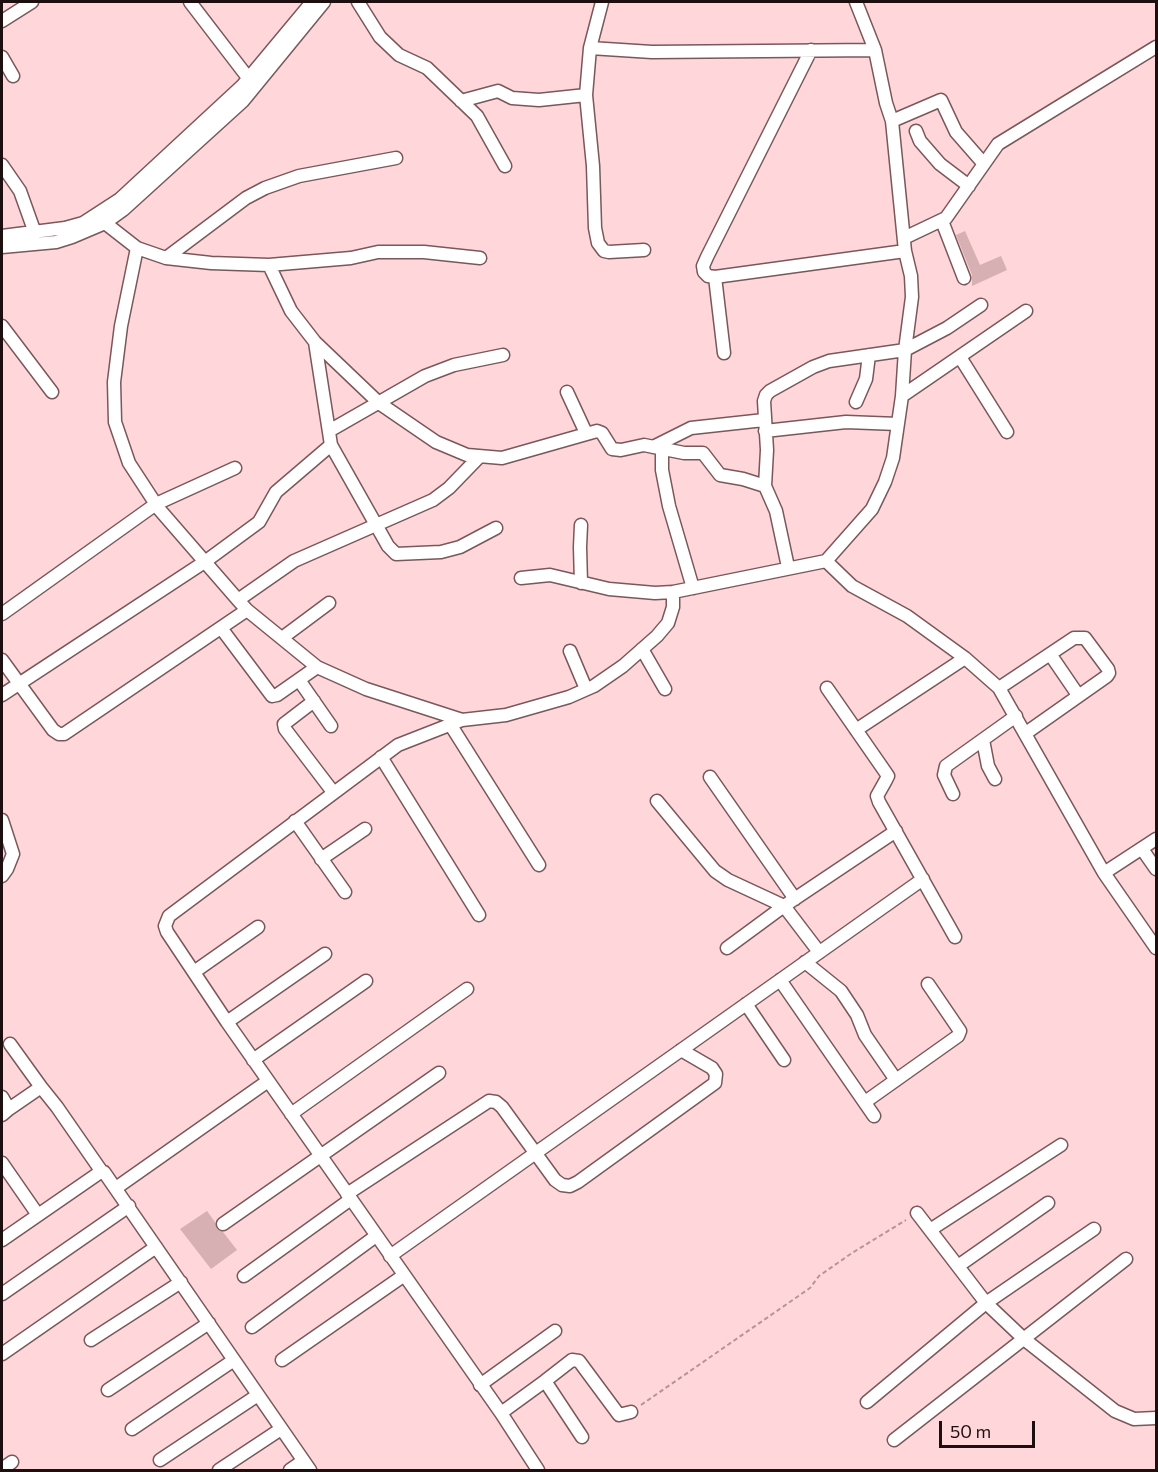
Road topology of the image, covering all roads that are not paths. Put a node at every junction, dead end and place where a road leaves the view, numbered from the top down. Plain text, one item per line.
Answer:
1 (32, 2) edge
2 (190, 2) edge
3 (312, 2) edge
4 (324, 2) edge
5 (358, 2) edge
6 (602, 2) edge
7 (856, 2) edge
8 (2, 21) edge
9 (1156, 47) edge
10 (590, 48) junction
11 (811, 50) junction
12 (875, 50) junction
13 (2, 57) edge
14 (13, 76) dead end
15 (249, 79) junction
16 (586, 95) junction
17 (462, 101) junction
18 (892, 121) junction
19 (916, 131) dead end
20 (396, 158) dead end
21 (984, 164) junction
22 (2, 165) edge
23 (505, 166) dead end
24 (969, 186) junction
25 (101, 219) junction
26 (942, 221) junction
27 (35, 233) junction
28 (2, 236) edge
29 (904, 238) junction
30 (2, 247) edge
31 (137, 248) junction
32 (644, 250) dead end
33 (905, 252) junction
34 (166, 258) junction
35 (480, 258) dead end
36 (268, 265) junction
37 (715, 277) junction
38 (964, 278) dead end
39 (981, 305) dead end
40 (1026, 311) dead end
41 (2, 326) edge
42 (315, 342) junction
43 (905, 350) junction
44 (724, 353) dead end
45 (503, 355) dead end
46 (868, 356) junction
47 (960, 357) junction
48 (52, 392) dead end
49 (567, 392) dead end
50 (902, 396) junction
51 (856, 402) dead end
52 (379, 403) junction
53 (898, 424) junction
54 (765, 426) junction
55 (329, 430) junction
56 (1007, 432) dead end
57 (586, 433) junction
58 (331, 445) junction
59 (657, 448) junction
60 (479, 457) junction
61 (235, 468) dead end
62 (765, 486) junction
63 (156, 504) junction
64 (376, 525) junction
65 (581, 525) dead end
66 (496, 528) dead end
67 (206, 561) junction
68 (826, 561) junction
69 (788, 567) junction
70 (521, 578) dead end
71 (581, 583) junction
72 (693, 588) junction
73 (673, 592) junction
74 (238, 600) junction
75 (329, 603) dead end
76 (248, 610) junction
77 (2, 614) edge
78 (221, 628) junction
79 (282, 638) junction
80 (642, 649) junction
81 (570, 651) dead end
82 (1050, 654) junction
83 (965, 658) junction
84 (2, 660) edge
85 (317, 667) junction
86 (299, 680) junction
87 (18, 684) junction
88 (827, 688) dead end
89 (999, 688) junction
90 (586, 689) junction
91 (665, 689) dead end
92 (2, 695) edge
93 (1078, 695) junction
94 (314, 701) junction
95 (1016, 716) junction
96 (456, 722) junction
97 (331, 726) dead end
98 (856, 730) junction
99 (1026, 733) junction
100 (983, 740) junction
101 (381, 757) junction
102 (710, 777) dead end
103 (995, 779) dead end
104 (333, 792) junction
105 (953, 794) dead end
106 (657, 801) dead end
107 (2, 820) edge
108 (295, 821) junction
109 (365, 829) dead end
110 (896, 831) junction
111 (1156, 839) edge
112 (1142, 849) junction
113 (321, 859) junction
114 (539, 865) dead end
115 (1156, 869) edge
116 (1104, 873) junction
117 (2, 876) edge
118 (923, 879) junction
119 (345, 892) dead end
120 (790, 902) junction
121 (479, 915) dead end
122 (258, 927) dead end
123 (955, 937) dead end
124 (727, 948) dead end
125 (1156, 948) edge
126 (819, 952) junction
127 (325, 954) dead end
128 (805, 962) junction
129 (194, 972) junction
130 (780, 980) junction
131 (366, 981) dead end
132 (928, 984) dead end
133 (467, 989) dead end
134 (746, 1004) junction
135 (226, 1022) junction
136 (10, 1044) dead end
137 (681, 1050) junction
138 (253, 1060) junction
139 (784, 1060) dead end
140 (439, 1073) dead end
141 (896, 1080) junction
142 (268, 1082) junction
143 (41, 1087) junction
144 (2, 1096) edge
145 (865, 1102) junction
146 (5, 1112) edge
147 (291, 1114) junction
148 (874, 1116) dead end
149 (1061, 1145) dead end
150 (536, 1154) junction
151 (321, 1157) junction
152 (2, 1163) edge
153 (102, 1172) junction
154 (116, 1188) junction
155 (349, 1197) junction
156 (1048, 1203) dead end
157 (129, 1206) junction
158 (917, 1213) road end
159 (38, 1215) junction
160 (223, 1224) dead end
161 (1094, 1229) dead end
162 (930, 1230) junction
163 (376, 1236) junction
164 (2, 1240) edge
165 (156, 1247) junction
166 (390, 1256) junction
167 (1126, 1259) dead end
168 (958, 1266) junction
169 (244, 1276) dead end
170 (403, 1276) junction
171 (181, 1282) junction
172 (2, 1294) edge
173 (986, 1303) junction
174 (209, 1323) junction
175 (252, 1326) dead end
176 (555, 1331) dead end
177 (1024, 1339) junction
178 (91, 1340) dead end
179 (2, 1354) edge
180 (234, 1360) junction
181 (282, 1360) dead end
182 (545, 1381) junction
183 (480, 1385) junction
184 (108, 1390) dead end
185 (258, 1395) junction
186 (867, 1402) dead end
187 (631, 1412) road end
188 (501, 1413) junction
189 (1156, 1418) edge
190 (132, 1429) dead end
191 (281, 1429) junction
192 (582, 1437) dead end
193 (894, 1440) dead end
194 (160, 1460) dead end
195 (12, 1462) dead end
196 (306, 1466) edge
197 (2, 1469) edge
198 (219, 1470) edge
199 (290, 1470) edge
200 (538, 1470) edge

1 - 8 street
2 - 15 street
3 - 15 street
4 - 25 street
5 - 17 street
6 - 10 street
7 - 12 street
9 - 21 street
10 - 11 street
10 - 16 street
11 - 12 street
11 - 37 street
12 - 18 street
13 - 14 street
15 - 25 street
16 - 17 street
16 - 32 street
17 - 23 street
18 - 21 street
18 - 29 street
19 - 24 street
20 - 34 street
21 - 24 street
22 - 27 street
24 - 26 street
25 - 27 street
25 - 30 street
25 - 31 street
26 - 29 street
26 - 38 street
27 - 28 street
29 - 33 street
31 - 34 street
31 - 63 street
33 - 37 street
33 - 43 street
34 - 36 street
35 - 36 street
36 - 42 street
37 - 44 street
39 - 43 street
40 - 47 street
41 - 48 street
42 - 52 street
42 - 55 street
43 - 46 street
43 - 50 street
45 - 52 street
46 - 51 street
46 - 54 street
47 - 50 street
47 - 56 street
49 - 57 street
50 - 53 street
52 - 55 street
52 - 60 street
53 - 54 street
53 - 68 street
54 - 59 street
54 - 62 street
55 - 58 street
57 - 59 street
57 - 60 street
58 - 64 street
58 - 67 street
59 - 62 street
59 - 72 street
60 - 64 street
61 - 63 street
62 - 69 street
63 - 67 street
63 - 77 street
64 - 66 street
64 - 74 street
65 - 71 street
67 - 74 street
67 - 87 street
68 - 69 street
68 - 83 street
69 - 72 street
70 - 71 street
71 - 73 street
72 - 73 street
73 - 80 street
74 - 76 street
75 - 79 street
76 - 78 street
76 - 79 street
78 - 86 street
78 - 87 street
79 - 85 street
80 - 90 street
80 - 91 street
81 - 90 street
82 - 89 street
82 - 93 street
82 - 93 street
83 - 89 street
83 - 98 street
84 - 87 street
85 - 86 street
85 - 96 street
86 - 94 street
87 - 92 street
88 - 98 street
89 - 95 street
90 - 96 street
93 - 99 street
94 - 97 street
94 - 104 street
95 - 99 street
95 - 100 street
96 - 101 street
96 - 114 street
98 - 110 street
99 - 116 street
100 - 103 street
100 - 105 street
101 - 104 street
101 - 121 street
102 - 120 street
104 - 108 street
106 - 120 street
107 - 117 street
108 - 113 street
108 - 129 street
109 - 113 street
110 - 118 street
110 - 120 street
111 - 112 street
112 - 115 street
112 - 116 street
113 - 119 street
116 - 125 street
118 - 123 street
118 - 126 street
120 - 124 street
120 - 126 street
122 - 129 street
126 - 128 street
127 - 135 street
128 - 130 street
128 - 141 street
129 - 135 street
130 - 134 street
130 - 145 street
131 - 138 street
132 - 141 street
133 - 147 street
134 - 137 street
134 - 139 street
135 - 138 street
136 - 143 street
137 - 150 street
137 - 150 street
138 - 142 street
140 - 151 street
141 - 145 street
142 - 147 street
142 - 154 street
143 - 146 street
143 - 153 street
144 - 146 street
145 - 148 street
147 - 151 street
149 - 162 street
150 - 155 street
150 - 166 street
151 - 155 street
151 - 160 street
152 - 159 street
153 - 154 street
153 - 159 street
154 - 157 street
155 - 163 street
155 - 169 street
156 - 168 street
157 - 165 street
157 - 172 street
158 - 162 street
159 - 164 street
161 - 173 street
162 - 168 street
163 - 166 street
163 - 175 street
165 - 171 street
165 - 179 street
166 - 170 street
167 - 177 street
168 - 173 street
170 - 181 street
170 - 183 street
171 - 174 street
171 - 178 street
173 - 177 street
173 - 186 street
174 - 180 street
174 - 184 street
176 - 183 street
177 - 189 street
177 - 193 street
180 - 185 street
180 - 190 street
182 - 187 street
182 - 188 street
182 - 192 street
183 - 188 street
185 - 191 street
185 - 194 street
188 - 200 street
191 - 196 street
191 - 198 street
195 - 197 street
196 - 199 street

